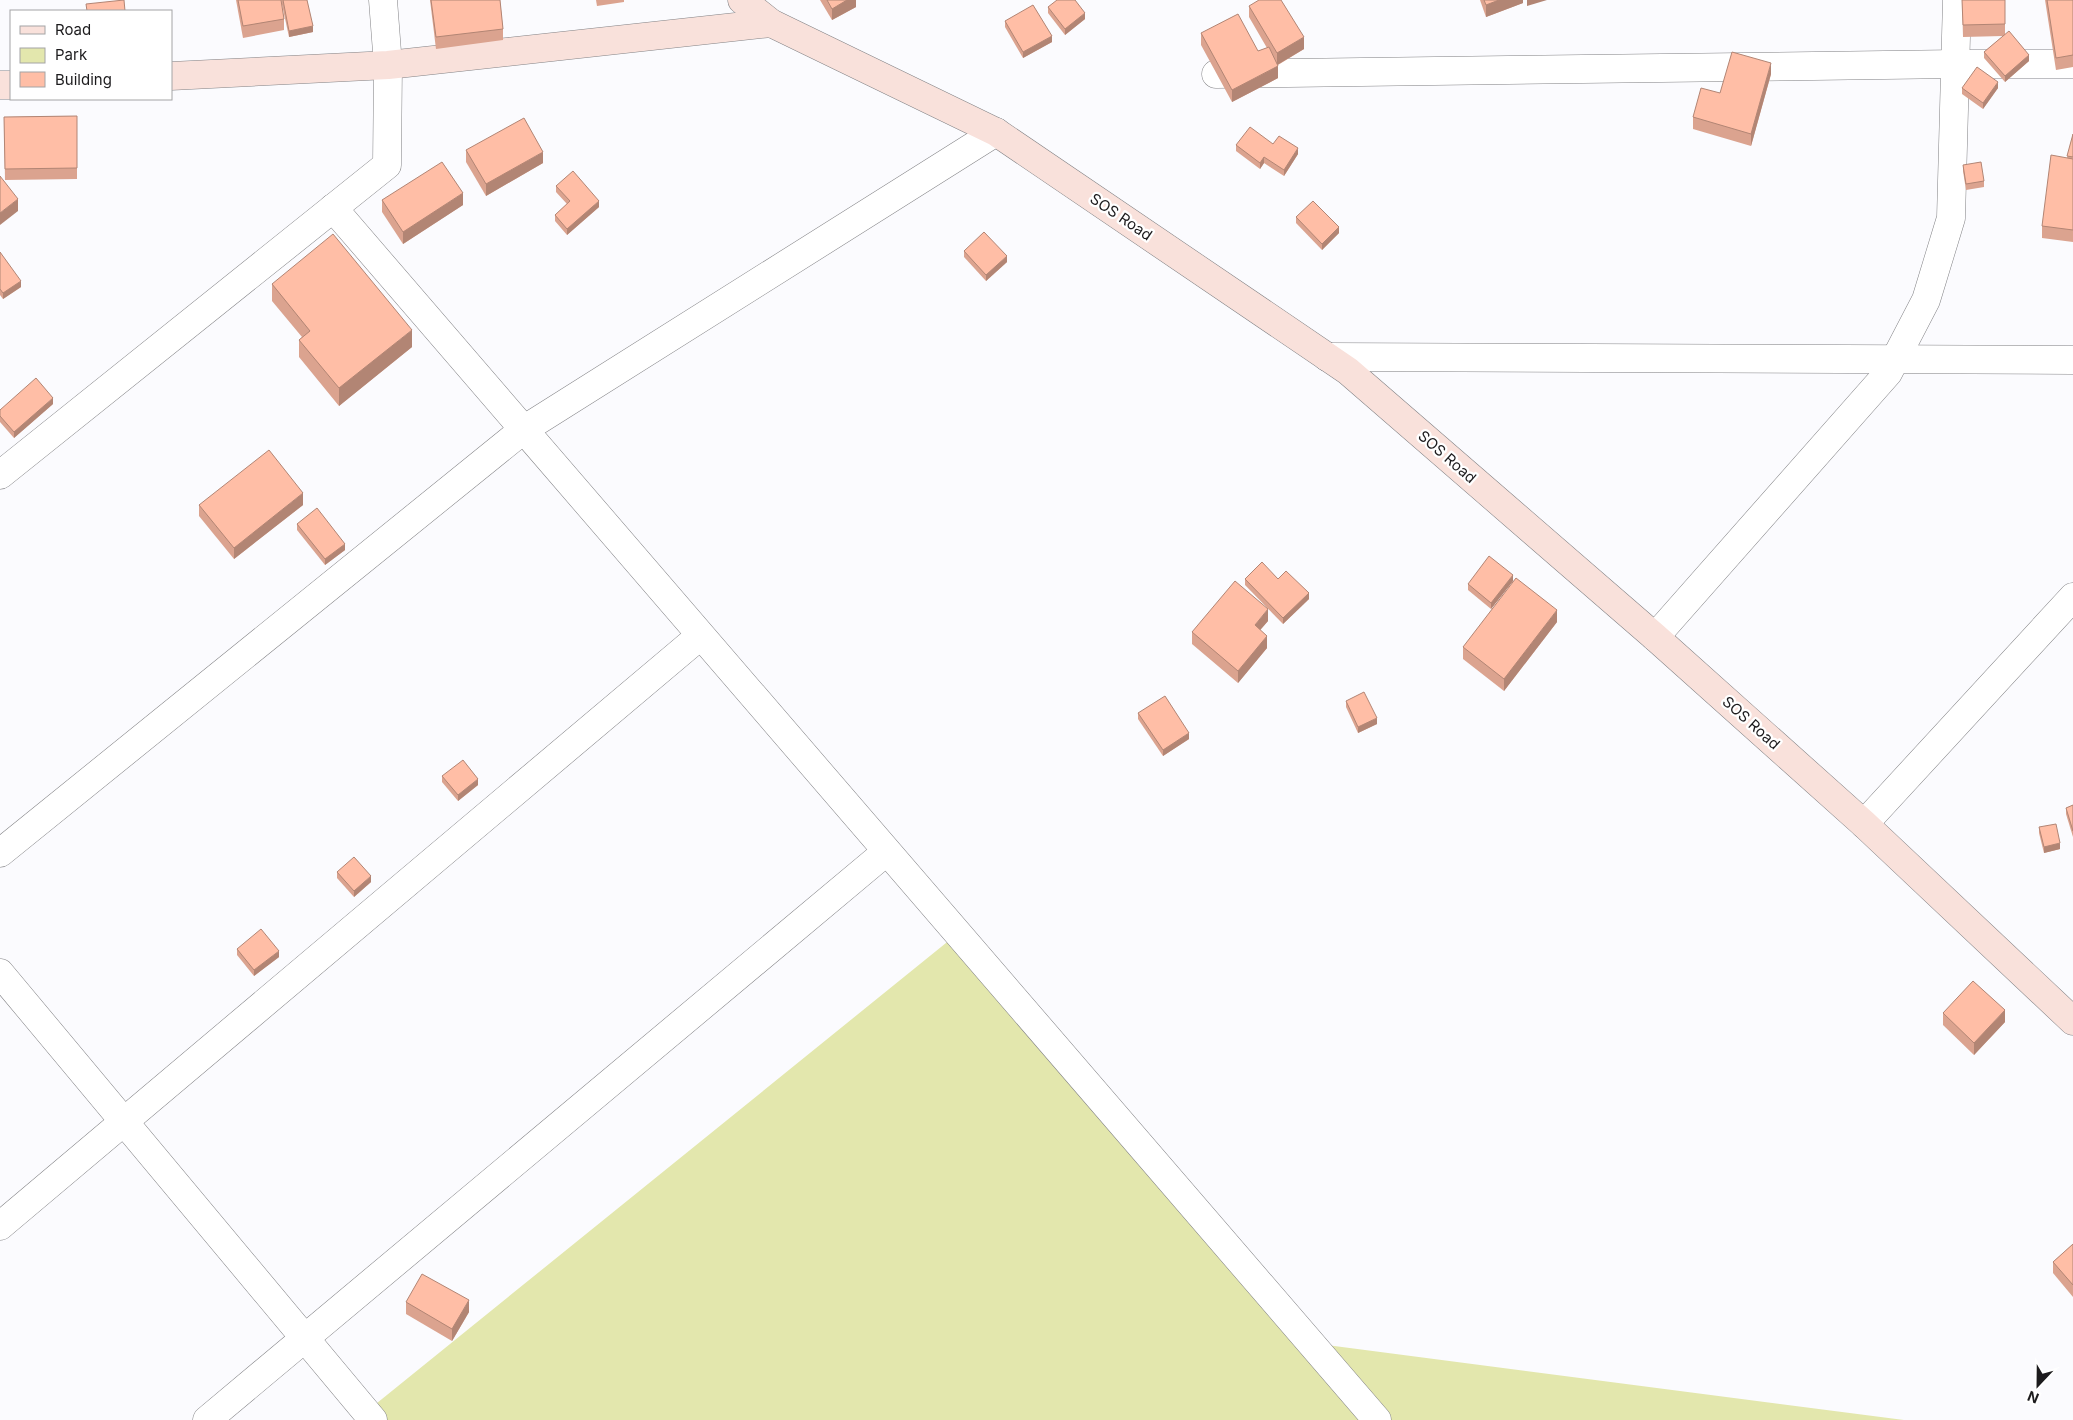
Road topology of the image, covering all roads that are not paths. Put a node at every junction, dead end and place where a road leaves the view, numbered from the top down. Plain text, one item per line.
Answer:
1 (382, 0) edge
2 (742, 0) edge
3 (1957, 0) edge
4 (771, 23) junction
5 (1956, 64) junction
6 (2073, 64) edge
7 (388, 66) junction
8 (1216, 74) edge
9 (172, 76) edge
10 (996, 132) junction
11 (333, 208) junction
12 (1327, 357) junction
13 (1895, 359) junction
14 (2073, 360) edge
15 (523, 430) junction
16 (0, 475) edge
17 (2073, 597) edge
18 (700, 636) junction
19 (1655, 637) junction
20 (1864, 824) junction
21 (886, 852) junction
22 (0, 853) edge
23 (0, 973) edge
24 (2071, 1015) edge
25 (124, 1121) junction
26 (0, 1226) edge
27 (305, 1338) junction
28 (207, 1420) edge
29 (373, 1420) edge
30 (1377, 1420) edge

1 - 7 street
2 - 4 street, SOS Road
3 - 5 street
4 - 7 street
4 - 10 street, SOS Road
5 - 6 street
5 - 8 street
5 - 13 street
7 - 9 street
7 - 11 street
10 - 12 street, SOS Road
10 - 15 street
11 - 15 street
11 - 16 street
12 - 13 street
12 - 19 street, SOS Road
13 - 14 street
13 - 19 street
15 - 18 street
15 - 22 street
17 - 20 street
18 - 21 street
18 - 25 street
19 - 20 street, SOS Road
20 - 24 street, SOS Road
21 - 27 street
21 - 30 street
23 - 25 street
25 - 26 street
25 - 27 street
27 - 28 street
27 - 29 street

